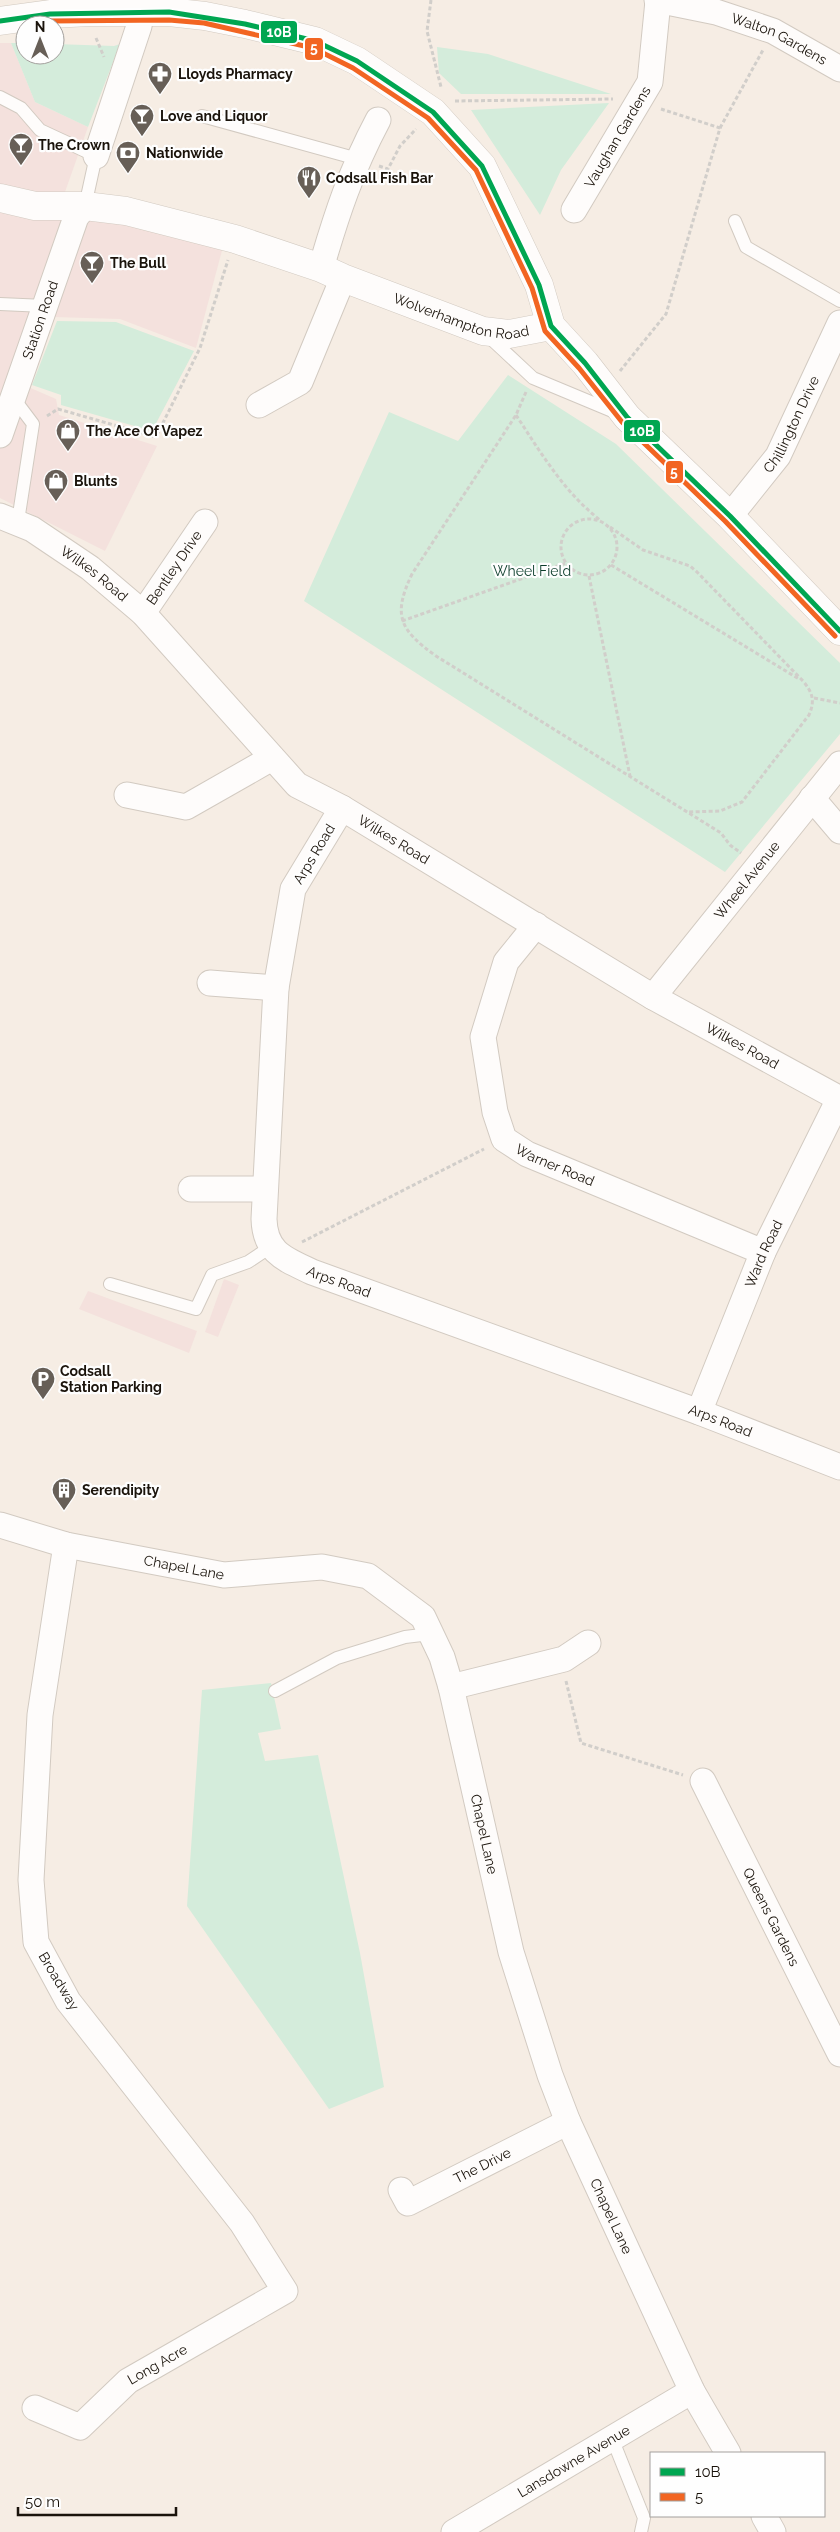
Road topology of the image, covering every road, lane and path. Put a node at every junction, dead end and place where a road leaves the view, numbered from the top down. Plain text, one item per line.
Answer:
1 (431, 0) edge
2 (657, 0) edge
3 (170, 6) edge
4 (142, 12) junction
5 (0, 21) edge
6 (773, 31) junction
7 (840, 69) edge
8 (442, 92) dead end
9 (0, 97) edge
10 (454, 101) dead end
11 (638, 102) junction
12 (202, 116) dead end
13 (378, 120) dead end
14 (420, 125) dead end
15 (720, 128) junction
16 (96, 156) junction
17 (358, 158) junction
18 (0, 198) edge
19 (85, 206) junction
20 (574, 210) dead end
21 (735, 221) dead end
22 (235, 239) junction
23 (332, 273) junction
24 (840, 302) edge
25 (0, 304) edge
26 (45, 306) junction
27 (840, 323) edge
28 (551, 326) junction
29 (483, 331) junction
30 (533, 378) junction
31 (605, 389) junction
32 (12, 396) junction
33 (260, 405) dead end
34 (516, 415) junction
35 (627, 417) junction
36 (33, 424) junction
37 (0, 435) edge
38 (730, 516) junction
39 (9, 518) edge
40 (205, 522) dead end
41 (602, 522) junction
42 (610, 527) junction
43 (566, 563) junction
44 (611, 565) junction
45 (589, 576) junction
46 (143, 613) junction
47 (402, 621) junction
48 (840, 631) edge
49 (803, 682) junction
50 (814, 698) junction
51 (840, 703) edge
52 (272, 758) junction
53 (840, 764) edge
54 (630, 776) junction
55 (127, 795) dead end
56 (812, 798) junction
57 (342, 808) junction
58 (687, 812) junction
59 (840, 831) edge
60 (758, 866) junction
61 (536, 925) junction
62 (210, 983) dead end
63 (276, 988) junction
64 (653, 997) junction
65 (839, 1099) edge
66 (504, 1139) junction
67 (191, 1189) dead end
68 (265, 1189) junction
69 (274, 1250) junction
70 (763, 1252) junction
71 (110, 1284) dead end
72 (699, 1412) junction
73 (840, 1467) edge
74 (0, 1525) edge
75 (66, 1545) junction
76 (430, 1634) junction
77 (588, 1643) dead end
78 (565, 1679) dead end
79 (451, 1687) junction
80 (275, 1691) dead end
81 (703, 1782) joint
82 (840, 2054) edge
83 (568, 2122) junction
84 (401, 2190) dead end
85 (285, 2291) joint
86 (692, 2391) junction
87 (35, 2408) dead end
88 (612, 2438) junction
89 (727, 2452) edge
90 (765, 2517) edge
91 (454, 2532) edge
92 (641, 2532) edge
93 (773, 2532) edge

1 - 8 path
2 - 6 street, Walton Gardens
2 - 11 street, Vaughan Gardens
3 - 4 street
3 - 28 street
4 - 5 street
4 - 16 street
6 - 7 street, Walton Gardens
6 - 15 path
9 - 16 lane
10 - 11 path
11 - 15 path
11 - 20 street, Vaughan Gardens
12 - 17 lane
13 - 17 street
14 - 17 path
15 - 31 path
16 - 19 lane
17 - 23 street
18 - 19 street, Wolverhampton Road
19 - 22 street, Wolverhampton Road
19 - 26 street, Station Road
21 - 24 lane
22 - 23 street, Wolverhampton Road
22 - 36 path
23 - 29 street, Wolverhampton Road
23 - 33 street
25 - 26 lane
26 - 32 street, Station Road
27 - 38 street, Chillington Drive
28 - 29 street, Wolverhampton Road
28 - 31 street, Wolverhampton Road
29 - 30 lane
30 - 34 path
30 - 35 lane
31 - 35 street, Wolverhampton Road
32 - 36 lane
32 - 37 street, Station Road
34 - 41 path
34 - 47 path
35 - 38 street, Wolverhampton Road
36 - 39 lane
38 - 48 street, Wolverhampton Road
39 - 46 street, Wilkes Road
40 - 46 street, Bentley Drive
41 - 42 path
41 - 43 path
42 - 44 path
42 - 49 path
43 - 45 path
43 - 47 path
44 - 45 path
44 - 49 path
45 - 54 path
46 - 52 street, Wilkes Road
47 - 54 path
49 - 50 path
50 - 51 path
50 - 58 path
52 - 55 street
52 - 57 street, Wilkes Road
53 - 56 street, Wheel Avenue
54 - 58 path
56 - 59 street
56 - 60 street, Wheel Avenue
57 - 61 street, Wilkes Road
57 - 63 street, Arps Road
58 - 60 path
60 - 64 street, Wheel Avenue
61 - 64 street, Wilkes Road
61 - 66 street, Warner Road
62 - 63 street
63 - 68 street, Arps Road
64 - 65 street, Wilkes Road
65 - 70 street, Ward Road
66 - 69 path
66 - 70 street, Warner Road
67 - 68 street
68 - 69 street, Arps Road
69 - 71 lane
69 - 72 street, Arps Road
70 - 72 street, Ward Road
72 - 73 street, Arps Road
74 - 75 street, Chapel Lane
75 - 76 street, Chapel Lane
75 - 85 street, Broadway
76 - 79 street, Chapel Lane
76 - 80 lane
77 - 79 street
78 - 81 path
79 - 83 street, Chapel Lane
81 - 82 street, Queens Gardens
83 - 84 street, The Drive
83 - 86 street, Chapel Lane
85 - 87 street, Long Acre
86 - 88 street, Lansdowne Avenue
86 - 89 street, Chapel Lane
88 - 91 street, Lansdowne Avenue
88 - 92 lane
90 - 93 street

